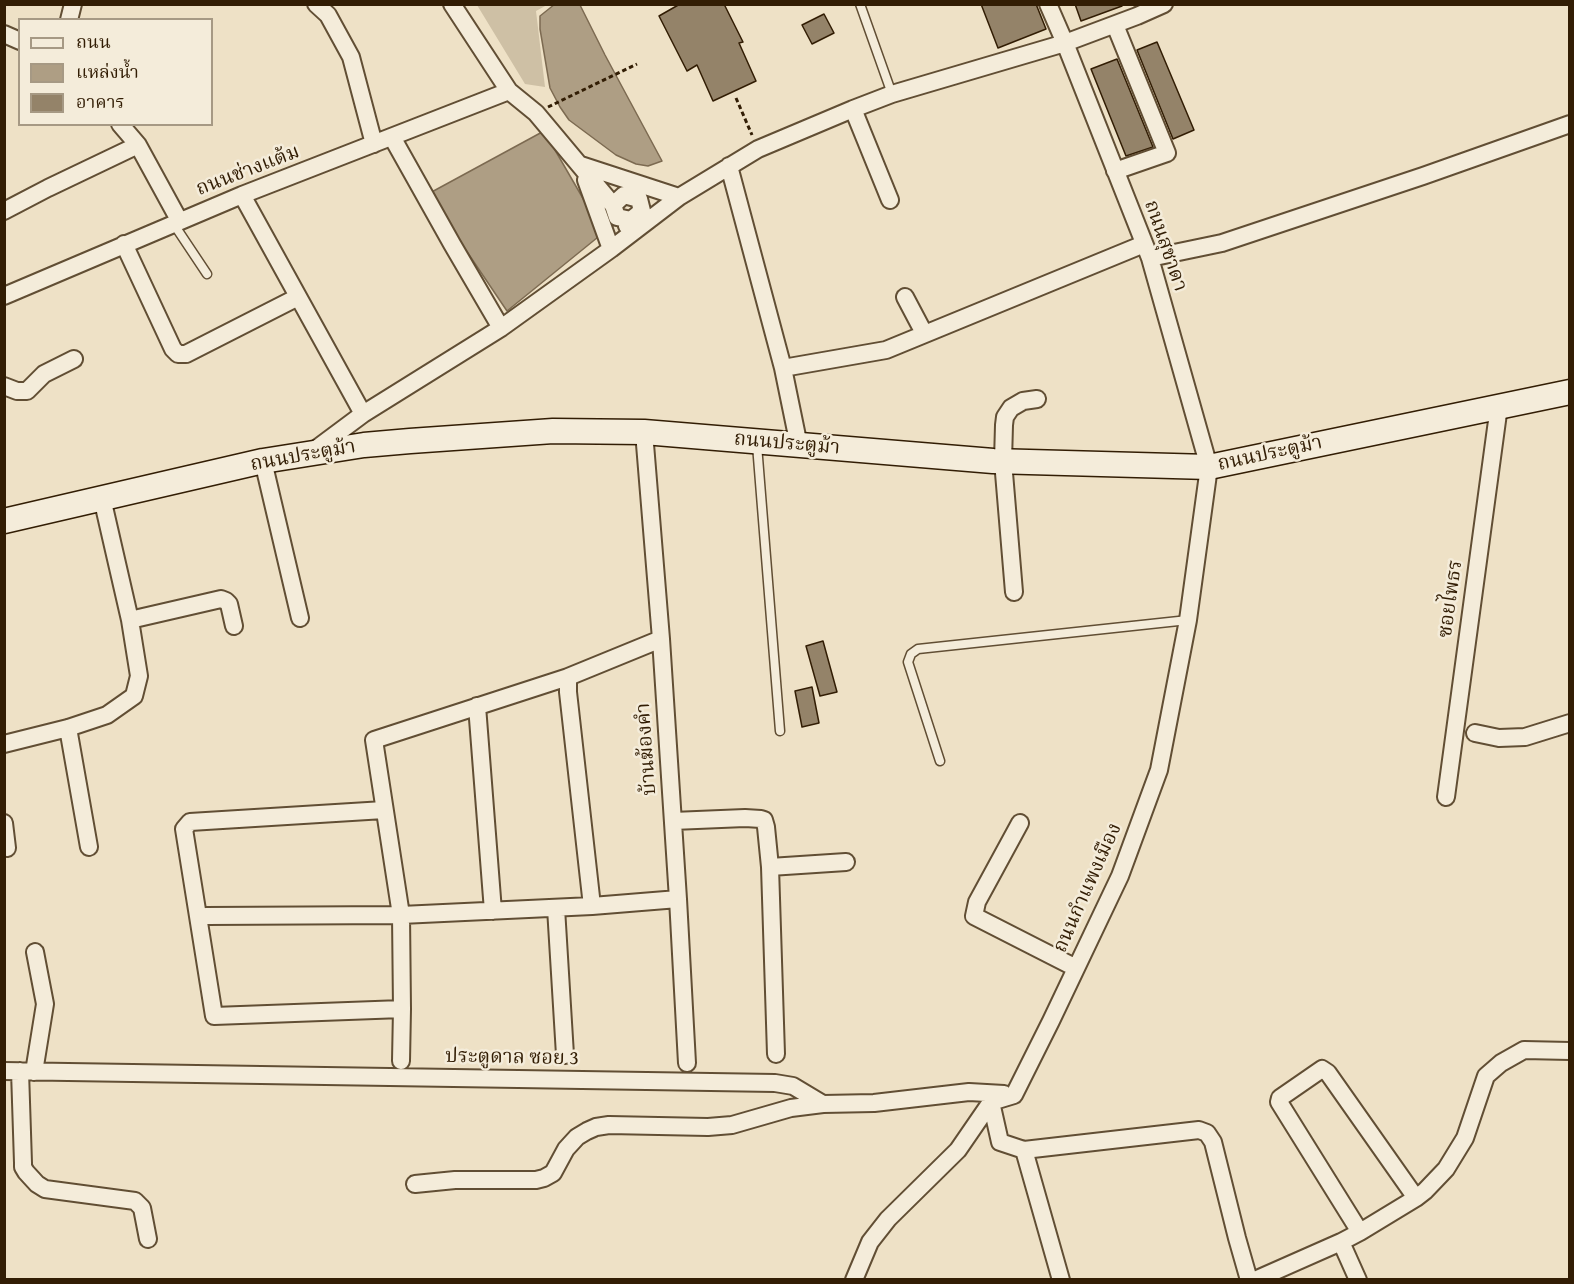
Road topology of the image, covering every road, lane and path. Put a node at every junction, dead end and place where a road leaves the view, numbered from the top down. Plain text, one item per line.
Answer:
1 (452, 4) edge
2 (860, 4) edge
3 (1048, 4) edge
4 (1164, 4) edge
5 (327, 8) edge
6 (1114, 25) junction
7 (1065, 43) junction
8 (637, 64) dead end
9 (509, 91) junction
10 (892, 94) junction
11 (736, 98) dead end
12 (550, 106) dead end
13 (853, 109) junction
14 (1569, 124) edge
15 (122, 126) edge
16 (750, 130) dead end
17 (392, 137) junction
18 (374, 144) junction
19 (138, 145) junction
20 (580, 165) junction
21 (729, 166) junction
22 (1115, 171) junction
23 (242, 195) junction
24 (679, 197) junction
25 (890, 200) dead end
26 (628, 208) junction
27 (4, 211) edge
28 (176, 222) junction
29 (124, 244) junction
30 (611, 249) junction
31 (1147, 251) junction
32 (207, 274) dead end
33 (4, 296) edge
34 (298, 297) junction
35 (905, 297) dead end
36 (501, 328) junction
37 (924, 333) junction
38 (74, 359) dead end
39 (783, 368) junction
40 (4, 386) edge
41 (1569, 392) edge
42 (1037, 399) dead end
43 (1498, 406) junction
44 (363, 414) junction
45 (644, 432) junction
46 (757, 441) junction
47 (798, 446) junction
48 (309, 454) junction
49 (263, 461) junction
50 (1003, 461) junction
51 (1209, 467) junction
52 (102, 498) junction
53 (4, 521) edge
54 (1014, 592) dead end
55 (300, 618) dead end
56 (130, 620) junction
57 (1188, 620) junction
58 (234, 626) dead end
59 (661, 639) junction
60 (568, 677) junction
61 (477, 706) junction
62 (1569, 723) edge
63 (68, 728) junction
64 (780, 731) dead end
65 (1475, 733) dead end
66 (4, 744) edge
67 (940, 761) dead end
68 (1446, 797) dead end
69 (384, 810) junction
70 (673, 821) junction
71 (4, 823) edge
72 (1020, 823) dead end
73 (89, 847) dead end
74 (7, 848) dead end
75 (846, 862) dead end
76 (770, 867) junction
77 (678, 899) junction
78 (592, 906) junction
79 (556, 908) junction
80 (493, 911) junction
81 (401, 915) junction
82 (206, 916) dead end
83 (35, 952) dead end
84 (1076, 968) junction
85 (402, 1009) junction
86 (1569, 1051) edge
87 (776, 1054) dead end
88 (565, 1055) dead end
89 (401, 1061) dead end
90 (687, 1063) dead end
91 (20, 1071) edge
92 (1014, 1095) junction
93 (991, 1102) junction
94 (824, 1104) junction
95 (1024, 1150) junction
96 (415, 1184) dead end
97 (1416, 1198) junction
98 (1360, 1232) junction
99 (148, 1239) dead end
100 (1341, 1242) junction
101 (854, 1280) edge
102 (1061, 1280) edge
103 (1249, 1280) edge
104 (1255, 1280) edge
105 (1358, 1280) edge

1 - 9 street
2 - 10 lane
3 - 7 street, ถนนสุชาดา
4 - 6 street
5 - 18 street
6 - 7 street
6 - 22 street
7 - 10 street
7 - 22 street, ถนนสุชาดา
8 - 12 path
9 - 17 street, ถนนช่างแต้ม
9 - 20 street
10 - 13 street
11 - 16 path
13 - 21 street
13 - 25 street
14 - 31 street
15 - 19 street
17 - 18 street, ถนนช่างแต้ม
17 - 36 street
18 - 23 street, ถนนช่างแต้ม
19 - 27 street
19 - 28 street
20 - 24 street
20 - 26 street
20 - 30 street
21 - 24 street
21 - 39 street
22 - 31 street, ถนนสุชาดา
23 - 28 street, ถนนช่างแต้ม
23 - 34 street
24 - 26 street
24 - 30 street
26 - 30 street
28 - 29 street, ถนนช่างแต้ม
28 - 32 lane
29 - 33 street, ถนนช่างแต้ม
29 - 34 street
30 - 36 street
31 - 37 street
31 - 51 street, ถนนสุชาดา
34 - 44 street
35 - 37 street
36 - 44 street
37 - 39 street
38 - 40 street
39 - 47 street
41 - 43 main road, ถนนประตูม้า
42 - 50 street
43 - 51 main road, ถนนประตูม้า
43 - 68 street, ซอยไพธร
44 - 48 street
45 - 46 main road, ถนนประตูม้า
45 - 48 main road, ถนนประตูม้า
45 - 59 street, บ้านฆ้องคำ
46 - 47 main road, ถนนประตูม้า
46 - 64 lane
47 - 50 main road, ถนนประตูม้า
48 - 49 main road, ถนนประตูม้า
49 - 52 main road, ถนนประตูม้า
49 - 55 street
50 - 51 main road, ถนนประตูม้า
50 - 54 street
51 - 57 street, ถนนกำแพงเมือง
52 - 53 main road, ถนนประตูม้า
52 - 56 street
56 - 58 street
56 - 63 street
57 - 67 lane
57 - 84 street, ถนนกำแพงเมือง
59 - 60 street
59 - 70 street, บ้านฆ้องคำ
60 - 61 street
60 - 78 street
61 - 69 street
61 - 80 street
62 - 65 street
63 - 66 street
63 - 73 street
69 - 81 street
69 - 85 street
70 - 76 street
70 - 77 street, บ้านฆ้องคำ
71 - 74 street
72 - 84 street
75 - 76 street
76 - 87 street
77 - 78 street
77 - 90 street, บ้านฆ้องคำ
78 - 79 street
79 - 80 street
79 - 88 street
80 - 81 street
81 - 82 street
81 - 85 street
83 - 91 street
84 - 92 street, ถนนกำแพงเมือง
85 - 89 street
86 - 97 street
91 - 94 street, ประตูดาล ซอย 3
91 - 99 street
92 - 93 street
92 - 94 street
93 - 95 street
93 - 101 street
94 - 96 street
95 - 102 street
95 - 103 street
97 - 98 street
97 - 98 street
98 - 100 street
100 - 104 street
100 - 105 street

